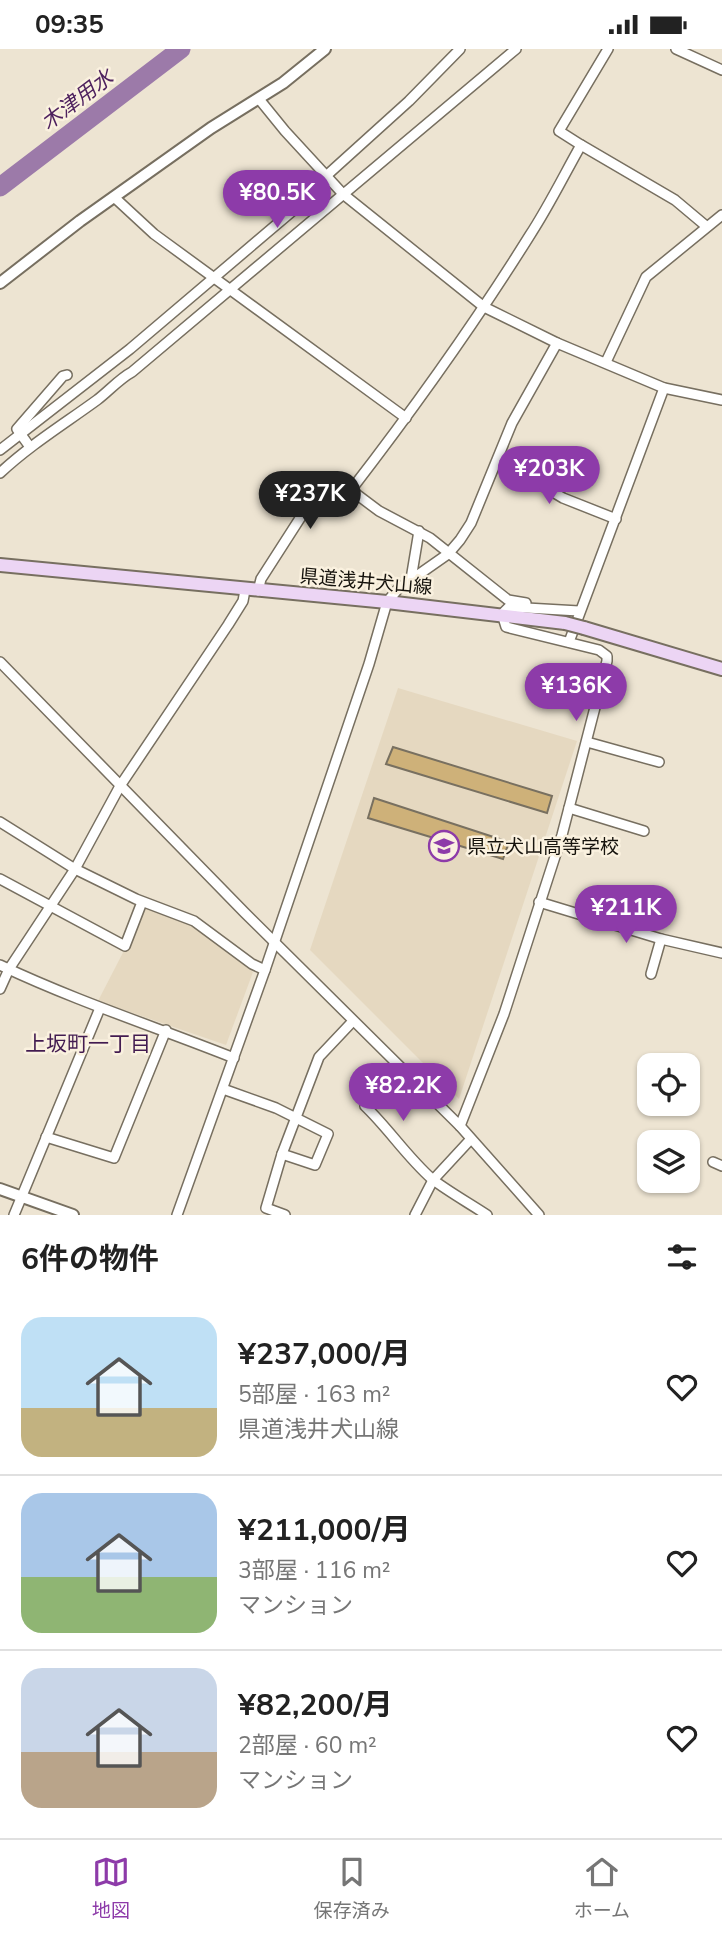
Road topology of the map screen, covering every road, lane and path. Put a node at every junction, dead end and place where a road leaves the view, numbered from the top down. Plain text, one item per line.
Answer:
1 (325, 49) edge
2 (460, 49) edge
3 (516, 49) edge
4 (608, 49) edge
5 (683, 51) edge
6 (722, 70) edge
7 (259, 99) junction
8 (581, 145) junction
9 (328, 178) junction
10 (343, 194) junction
11 (114, 197) junction
12 (722, 215) edge
13 (706, 226) junction
14 (213, 278) junction
15 (0, 283) edge
16 (230, 289) junction
17 (484, 307) junction
18 (557, 344) junction
19 (606, 362) junction
20 (67, 375) dead end
21 (664, 388) junction
22 (722, 400) edge
23 (407, 418) junction
24 (21, 434) junction
25 (30, 447) junction
26 (0, 450) edge
27 (498, 459) junction
28 (0, 473) edge
29 (351, 490) junction
30 (616, 519) junction
31 (419, 531) junction
32 (448, 554) junction
33 (0, 565) edge
34 (411, 579) junction
35 (245, 590) junction
36 (258, 590) junction
37 (387, 602) junction
38 (538, 607) junction
39 (579, 611) junction
40 (502, 614) junction
41 (569, 642) junction
42 (0, 662) edge
43 (722, 669) edge
44 (587, 742) junction
45 (659, 762) dead end
46 (120, 786) junction
47 (569, 809) junction
48 (0, 822) edge
49 (644, 831) dead end
50 (75, 869) junction
51 (0, 879) edge
52 (142, 902) junction
53 (539, 902) junction
54 (51, 907) junction
55 (661, 939) junction
56 (274, 942) junction
57 (722, 953) edge
58 (5, 967) edge
59 (265, 970) junction
60 (651, 974) dead end
61 (0, 989) edge
62 (100, 1008) junction
63 (353, 1021) junction
64 (166, 1030) junction
65 (234, 1058) junction
66 (403, 1070) junction
67 (223, 1089) junction
68 (296, 1118) junction
69 (460, 1126) junction
70 (46, 1137) junction
71 (470, 1140) junction
72 (282, 1154) junction
73 (433, 1180) junction
74 (0, 1189) edge
75 (22, 1196) junction
76 (417, 1214) edge
77 (15, 1215) edge
78 (73, 1215) edge
79 (177, 1215) edge
80 (285, 1215) edge
81 (487, 1215) edge
82 (539, 1215) edge

1 - 7 street
2 - 9 street
3 - 10 street
4 - 8 street
5 - 6 street
7 - 9 street
7 - 11 street
8 - 13 street
8 - 17 street
9 - 10 street
9 - 14 street
10 - 16 street
10 - 17 street
11 - 14 street
11 - 15 street
12 - 13 street
13 - 19 street
14 - 16 street
14 - 24 street
16 - 23 street
16 - 25 street
17 - 18 street
17 - 23 street
18 - 19 street
18 - 27 street
19 - 21 street
20 - 24 street
21 - 22 street
21 - 30 street
23 - 29 street
24 - 25 street
24 - 26 street
25 - 28 street
27 - 30 street
27 - 32 street
29 - 31 street
29 - 36 street
30 - 39 street
31 - 32 street
31 - 34 street
32 - 34 street
32 - 38 street
33 - 35 main road, 県道浅井犬山線
34 - 37 street
35 - 36 main road, 県道浅井犬山線
35 - 46 street
36 - 37 main road, 県道浅井犬山線
37 - 40 main road, 県道浅井犬山線
37 - 56 street
38 - 39 street
38 - 40 street
39 - 41 street
40 - 41 street
40 - 43 main road, 県道浅井犬山線, bridge
41 - 44 street
42 - 46 street
44 - 45 street
44 - 47 street
46 - 50 street
46 - 56 street
47 - 49 street
47 - 53 street
48 - 50 street
50 - 52 street
50 - 54 street
51 - 54 street
52 - 54 street
52 - 59 street
53 - 55 street
53 - 69 street
54 - 58 street
55 - 57 street
55 - 60 street
56 - 59 street
56 - 63 street
58 - 61 street
58 - 62 street
59 - 65 street
62 - 64 street
62 - 70 street
63 - 66 street
63 - 68 street
64 - 65 street
64 - 70 street
65 - 67 street
66 - 69 street
66 - 73 street
67 - 68 street
67 - 79 street
68 - 72 street
68 - 72 street
69 - 71 street
70 - 75 street
71 - 73 street
71 - 82 street
72 - 80 street
73 - 76 street
73 - 81 street
74 - 75 street
75 - 77 street
75 - 78 street

